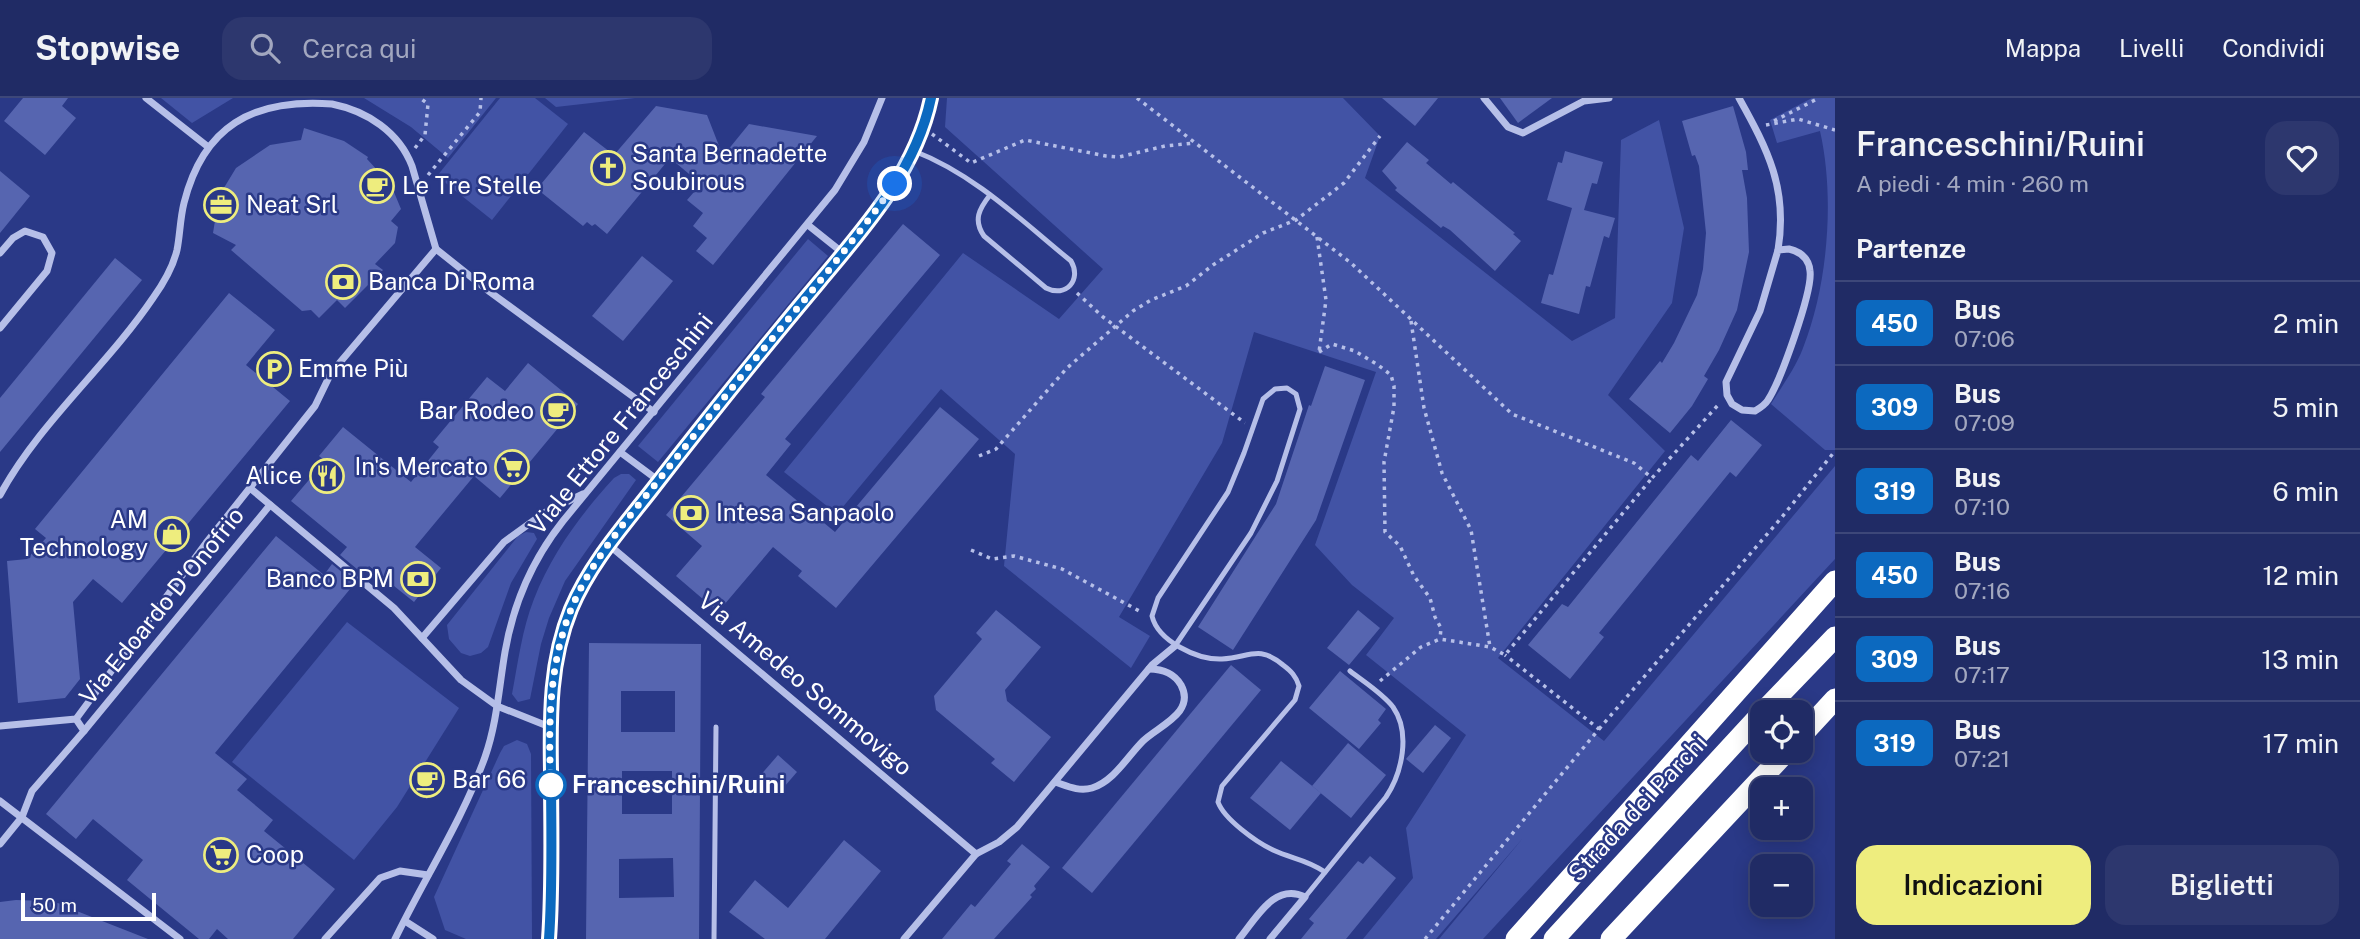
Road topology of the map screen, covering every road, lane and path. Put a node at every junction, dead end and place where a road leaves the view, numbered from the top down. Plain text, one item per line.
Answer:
1 (146, 98) edge
2 (420, 98) edge
3 (481, 98) edge
4 (882, 98) edge
5 (931, 98) edge
6 (1137, 98) edge
7 (1484, 98) edge
8 (1609, 98) edge
9 (1739, 98) edge
10 (1819, 98) edge
11 (1769, 124) junction
12 (924, 127) junction
13 (1755, 127) junction
14 (1835, 130) edge
15 (1380, 136) dead end
16 (1196, 143) junction
17 (207, 146) junction
18 (914, 151) junction
19 (409, 156) junction
20 (419, 186) junction
21 (990, 195) junction
22 (1296, 220) junction
23 (808, 225) junction
24 (1317, 237) junction
25 (436, 249) junction
26 (1778, 250) junction
27 (0, 253) edge
28 (843, 253) junction
29 (1072, 283) junction
30 (1411, 319) junction
31 (1116, 327) junction
32 (0, 328) edge
33 (1727, 395) junction
34 (654, 412) junction
35 (1253, 428) junction
36 (1835, 451) edge
37 (620, 453) junction
38 (979, 456) dead end
39 (1652, 478) junction
40 (659, 481) junction
41 (250, 488) junction
42 (587, 493) junction
43 (0, 495) edge
44 (271, 505) junction
45 (609, 544) junction
46 (971, 551) dead end
47 (1835, 581) edge
48 (1152, 616) junction
49 (1835, 637) edge
50 (422, 638) junction
51 (1440, 639) junction
52 (1175, 646) junction
53 (1490, 647) junction
54 (1505, 655) junction
55 (1149, 669) junction
56 (1350, 671) dead end
57 (1372, 688) junction
58 (1835, 699) edge
59 (1775, 700) edge
60 (497, 706) junction
61 (76, 719) junction
62 (1813, 723) edge
63 (0, 726) edge
64 (550, 727) junction
65 (716, 727) dead end
66 (1750, 727) edge
67 (1599, 729) junction
68 (84, 732) junction
69 (1776, 763) edge
70 (1055, 782) junction
71 (0, 801) edge
72 (22, 817) junction
73 (0, 844) edge
74 (976, 853) junction
75 (1325, 872) junction
76 (428, 875) junction
77 (1305, 897) junction
78 (404, 921) junction
79 (180, 939) edge
80 (325, 939) edge
81 (395, 939) edge
82 (433, 939) edge
83 (549, 939) edge
84 (714, 939) edge
85 (904, 939) edge
86 (1239, 939) edge
87 (1270, 939) edge
88 (1426, 939) edge
89 (1516, 939) edge
90 (1554, 939) edge
91 (1611, 939) edge

1 - 17 street
2 - 19 path
3 - 20 path
4 - 23 street, Viale Ettore Franceschini
5 - 12 street
6 - 16 path
7 - 8 street
9 - 13 street
10 - 11 path
11 - 13 path
11 - 14 path
12 - 16 path
12 - 18 street
13 - 26 street
15 - 22 path
16 - 22 path
17 - 19 street
17 - 43 street
18 - 21 lane
18 - 28 street
19 - 20 street
20 - 25 street
21 - 29 lane
21 - 29 lane
22 - 24 path
22 - 31 path
23 - 28 street
23 - 34 street, Viale Ettore Franceschini
24 - 30 path
24 - 51 path
25 - 34 street
25 - 41 street, Via Edoardo D'Onofrio
26 - 33 street
26 - 33 street
27 - 32 street
28 - 40 street
29 - 31 path
30 - 39 path
30 - 53 path
31 - 35 path
31 - 38 path
33 - 39 path
34 - 37 street, Viale Ettore Franceschini
35 - 48 lane
35 - 52 lane
36 - 67 path
37 - 40 street
37 - 42 street, Viale Ettore Franceschini
39 - 54 path
40 - 45 street
41 - 44 street, Via Edoardo D'Onofrio
41 - 61 street, Via Edoardo D'Onofrio
42 - 50 street
42 - 60 street, Viale Ettore Franceschini
44 - 50 street, Via Edoardo D'Onofrio
44 - 68 street, Via Edoardo D'Onofrio
45 - 64 street
45 - 74 street, Via Amedeo Sommovigo
46 - 48 path
47 - 89 highway
48 - 52 lane
49 - 59 highway, Strada dei Parchi
50 - 60 street, Via Edoardo D'Onofrio
51 - 53 path
51 - 57 path
52 - 55 street
52 - 75 lane
53 - 54 path
54 - 67 path
55 - 70 street
55 - 70 street
56 - 57 lane
57 - 75 lane
58 - 62 highway
60 - 64 street, Via Edoardo D'Onofrio
60 - 76 street, Viale Ettore Franceschini
61 - 63 street, Via Edoardo D'Onofrio
61 - 68 street, Via Edoardo D'Onofrio
64 - 83 street
65 - 84 lane
66 - 90 highway, Strada dei Parchi
67 - 88 path
68 - 72 street, Via Edoardo D'Onofrio
69 - 91 highway
70 - 74 street
71 - 72 street
72 - 73 street, Via Edoardo D'Onofrio
72 - 79 street
74 - 85 street
75 - 77 lane
76 - 78 street, Viale Ettore Franceschini
76 - 80 street
77 - 86 street
77 - 87 street
78 - 81 street, Viale Ettore Franceschini
78 - 82 street

